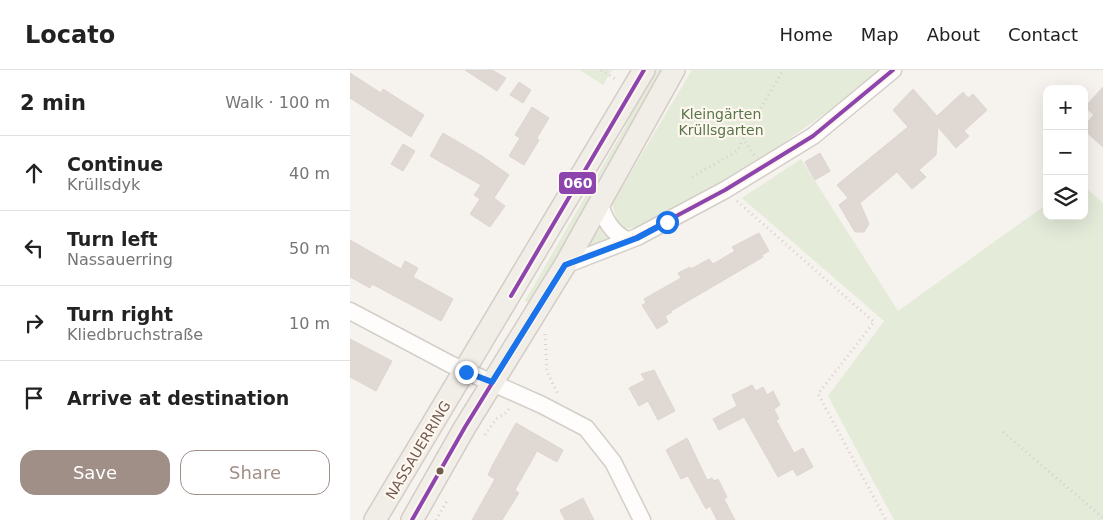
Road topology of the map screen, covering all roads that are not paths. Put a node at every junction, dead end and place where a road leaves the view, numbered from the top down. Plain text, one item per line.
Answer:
1 (644, 70) edge
2 (674, 70) edge
3 (894, 70) edge
4 (600, 202) junction
5 (627, 240) junction
6 (565, 265) junction
7 (350, 311) edge
8 (466, 372) junction
9 (492, 382) junction
10 (375, 520) edge
11 (412, 520) edge
12 (642, 520) edge

1 - 8 main road, NASSAUERRING
2 - 4 main road, NASSAUERRING
3 - 5 street
4 - 5 street
4 - 6 main road, NASSAUERRING
5 - 6 street
6 - 9 main road, NASSAUERRING
7 - 8 street
8 - 9 street
8 - 10 main road, NASSAUERRING
9 - 11 main road, NASSAUERRING
9 - 12 street

